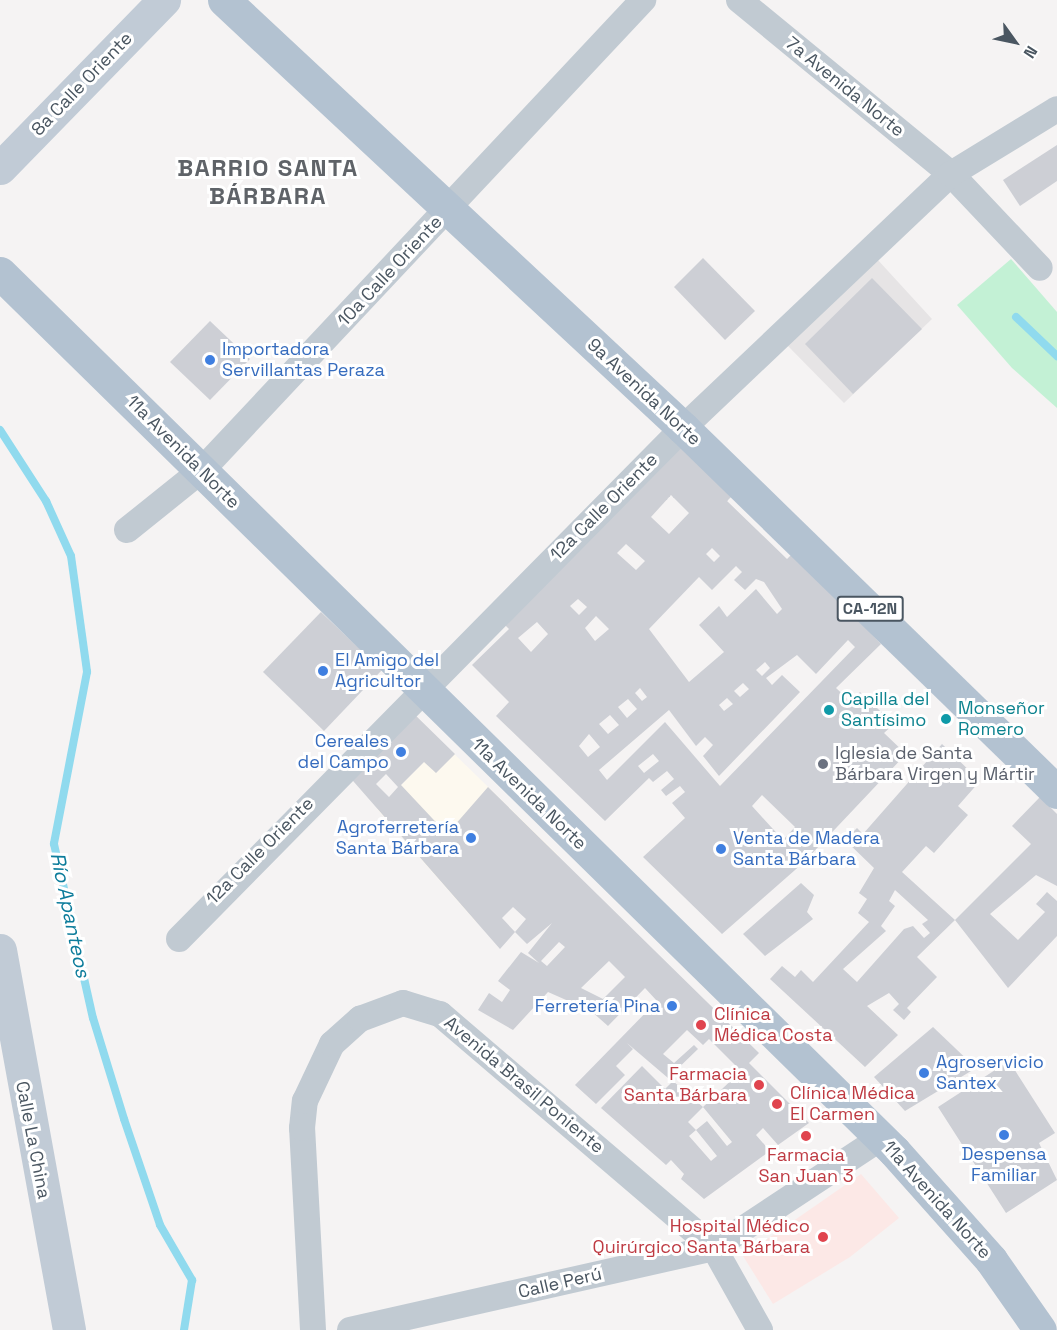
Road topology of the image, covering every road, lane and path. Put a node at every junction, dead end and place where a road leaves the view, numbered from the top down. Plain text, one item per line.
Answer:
1 (164, 0) edge
2 (224, 0) edge
3 (643, 0) edge
4 (739, 0) edge
5 (1057, 109) edge
6 (0, 168) edge
7 (951, 174) junction
8 (448, 210) junction
9 (1040, 268) dead end
10 (0, 273) edge
11 (683, 428) junction
12 (202, 470) junction
13 (127, 530) dead end
14 (421, 689) junction
15 (1057, 792) edge
16 (179, 939) dead end
17 (1, 959) edge
18 (881, 1138) junction
19 (714, 1248) junction
20 (69, 1330) edge
21 (313, 1330) edge
22 (350, 1330) edge
23 (760, 1330) edge
24 (1040, 1330) edge

1 - 6 main road, 8a Calle Oriente
2 - 8 main road, 9a Avenida Norte
3 - 8 street, 10a Calle Oriente
4 - 7 street, 7a Avenida Norte
5 - 7 street, 12a Calle Oriente
7 - 9 street, 7a Avenida Norte
7 - 11 street, 12a Calle Oriente
8 - 11 main road, 9a Avenida Norte
8 - 12 street, 10a Calle Oriente
10 - 12 main road, 11a Avenida Norte
11 - 14 street, 12a Calle Oriente
11 - 15 main road, 9a Avenida Norte / CA-12N
12 - 13 street, 10a Calle Oriente
12 - 14 main road, 11a Avenida Norte
14 - 16 street, 12a Calle Oriente
14 - 18 main road, 11a Avenida Norte
17 - 20 main road, Calle La China
18 - 19 street, Calle Perú
18 - 24 main road, 11a Avenida Norte
19 - 21 street, Avenida Brasil Poniente
19 - 22 street, Calle Perú
19 - 23 street, Avenida Brasil Poniente

